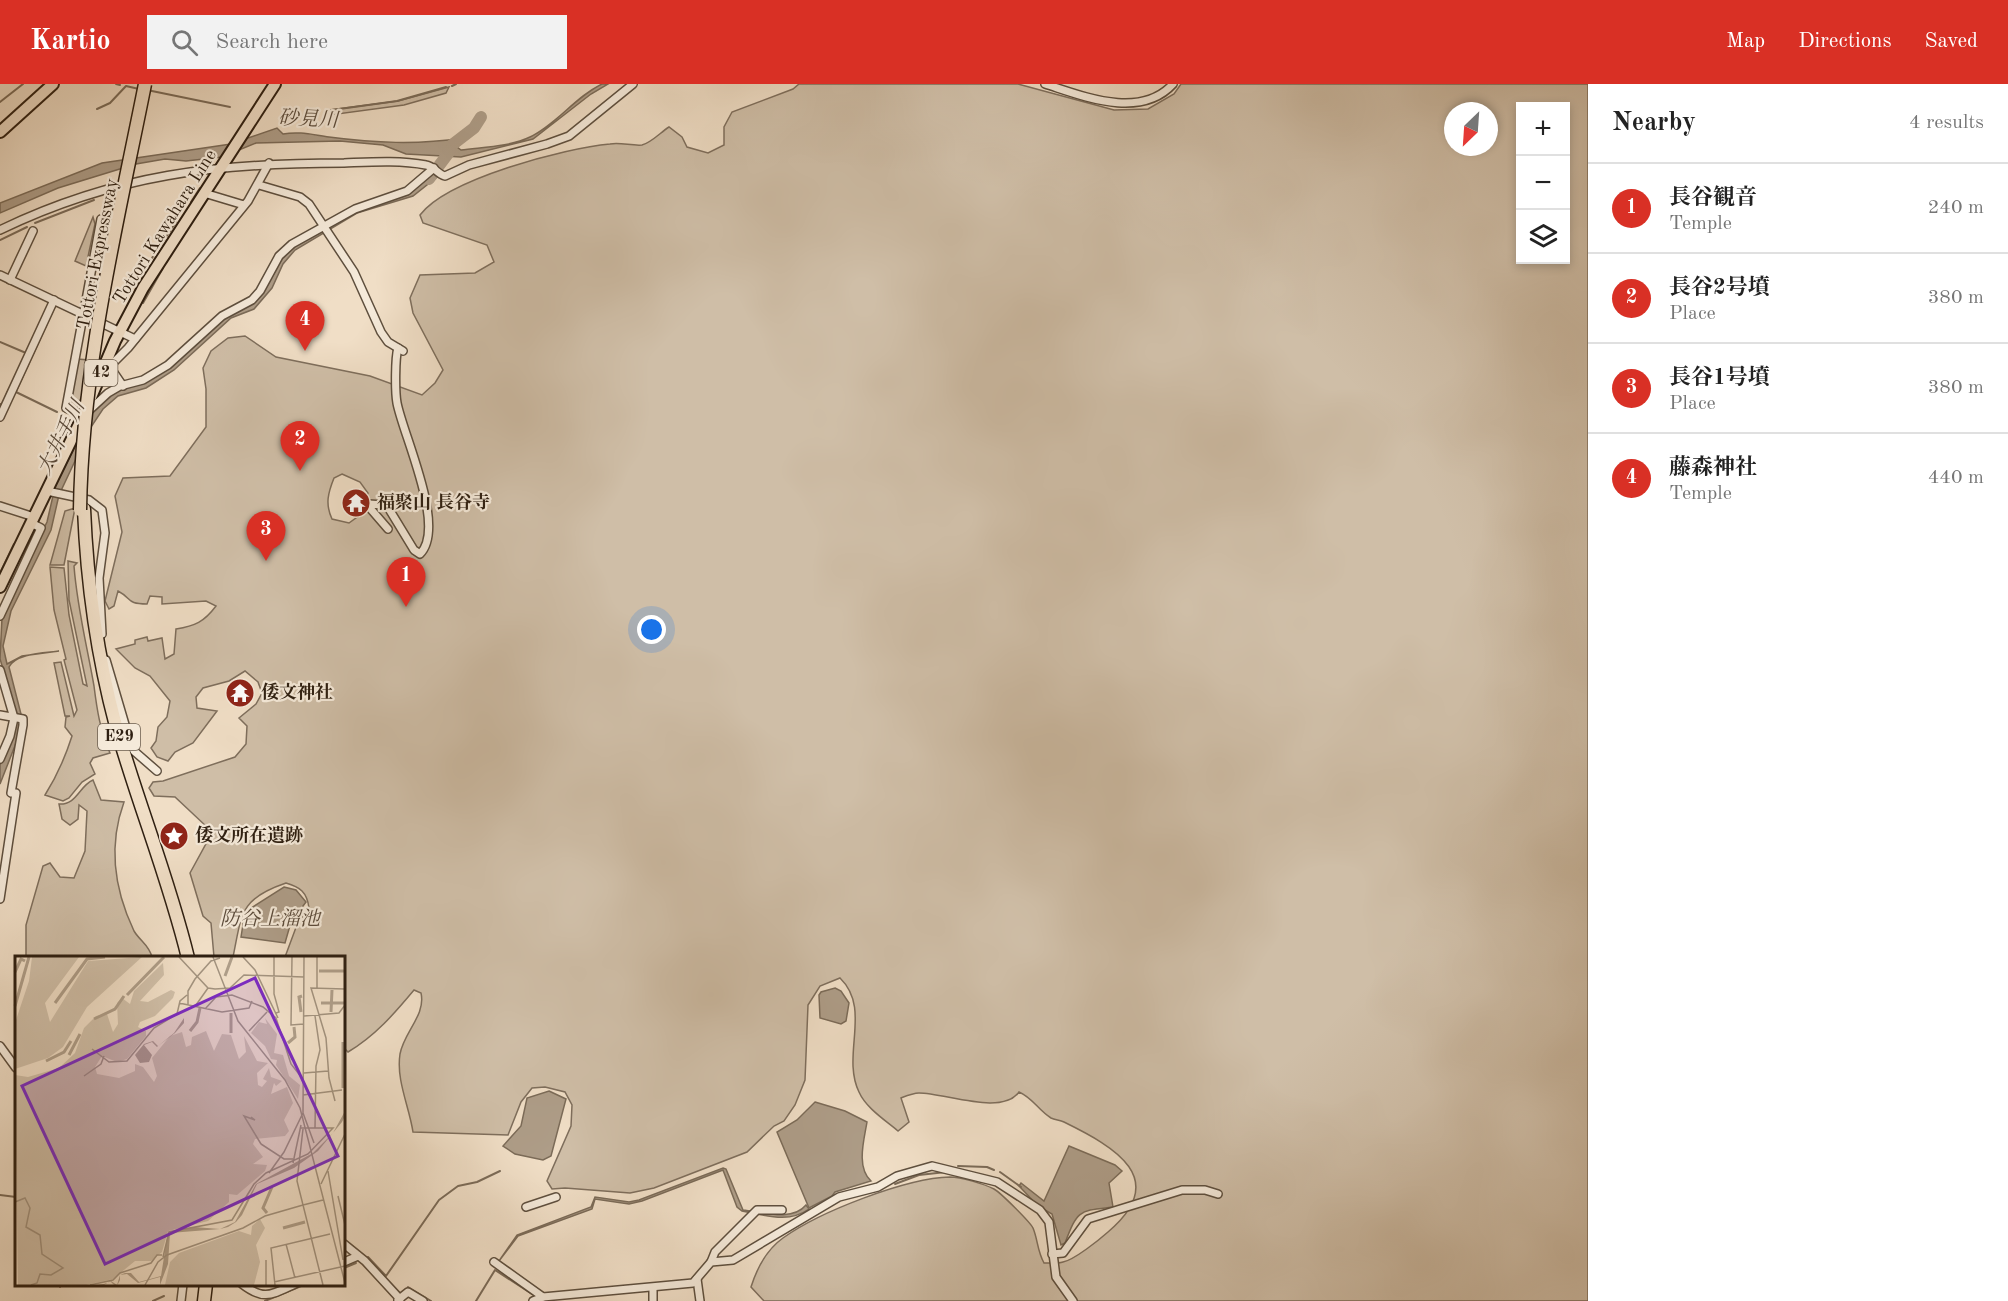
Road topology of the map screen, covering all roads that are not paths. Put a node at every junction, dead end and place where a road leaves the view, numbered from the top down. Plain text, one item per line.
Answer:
1 (51, 84) edge
2 (147, 84) edge
3 (275, 84) edge
4 (633, 84) edge
5 (1045, 84) edge
6 (1173, 84) edge
7 (0, 132) edge
8 (269, 163) junction
9 (220, 169) junction
10 (436, 171) junction
11 (259, 185) junction
12 (204, 193) junction
13 (244, 205) junction
14 (101, 219) dead end
15 (324, 228) junction
16 (0, 230) edge
17 (33, 231) dead end
18 (0, 275) edge
19 (10, 280) junction
20 (54, 300) junction
21 (83, 314) junction
22 (120, 332) junction
23 (135, 339) junction
24 (110, 367) junction
25 (99, 377) junction
26 (123, 386) junction
27 (3, 401) edge
28 (83, 416) junction
29 (0, 417) edge
30 (49, 492) junction
31 (0, 506) edge
32 (82, 510) junction
33 (33, 520) junction
34 (387, 529) dead end
35 (0, 587) edge
36 (0, 616) edge
37 (0, 670) edge
38 (0, 715) edge
39 (14, 718) junction
40 (0, 759) edge
41 (157, 771) dead end
42 (0, 899) edge
43 (182, 956) edge
44 (188, 956) edge
45 (0, 1046) edge
46 (15, 1067) edge
47 (1218, 1194) dead end
48 (556, 1197) dead end
49 (526, 1207) dead end
50 (783, 1210) dead end
51 (345, 1245) edge
52 (1052, 1254) junction
53 (358, 1256) junction
54 (345, 1262) edge
55 (494, 1262) dead end
56 (711, 1262) junction
57 (697, 1279) junction
58 (183, 1286) edge
59 (204, 1286) edge
60 (245, 1286) edge
61 (291, 1286) edge
62 (652, 1288) junction
63 (543, 1297) junction
64 (398, 1300) edge
65 (181, 1301) edge
66 (202, 1301) edge
67 (423, 1301) edge
68 (533, 1301) edge
69 (653, 1301) edge
70 (700, 1301) edge
71 (1072, 1301) edge

1 - 7 main road
2 - 32 highway, Tottori Expressway / E29, bridge
3 - 9 main road, Tottori Kawahara Line / 42
4 - 10 street
5 - 6 street
8 - 9 street
8 - 10 street
8 - 11 street
9 - 12 main road, Tottori Kawahara Line / 42
9 - 16 street
10 - 15 street
11 - 13 street
11 - 15 street
12 - 13 street
12 - 22 main road, Tottori Kawahara Line / 42
13 - 23 street
14 - 21 street
15 - 26 street
15 - 34 street
17 - 19 street
18 - 19 street
19 - 20 street
20 - 21 street
20 - 27 street
21 - 22 street
21 - 28 street
22 - 23 street
22 - 25 main road, Tottori Kawahara Line / 42
23 - 24 street
24 - 25 street
24 - 26 street
25 - 28 main road, Tottori Kawahara Line / 42
26 - 28 street
27 - 29 street
28 - 30 main road, Tottori Kawahara Line / 42
30 - 33 main road, Tottori Kawahara Line / 42
30 - 41 street
31 - 33 street
32 - 43 highway, Tottori Expressway / E29
32 - 44 highway, Tottori Expressway / E29
33 - 35 main road, Tottori Kawahara Line / 42
33 - 36 street
37 - 39 street
38 - 39 street
39 - 40 street
39 - 42 street
45 - 46 street
47 - 52 street
48 - 49 street
50 - 56 street
51 - 53 street
52 - 56 street
52 - 71 street
53 - 54 street
53 - 64 street
55 - 63 street
56 - 57 street
57 - 62 street
57 - 70 street
58 - 65 street
59 - 66 highway
60 - 61 street
62 - 63 street
62 - 69 street
63 - 68 street
64 - 67 street

